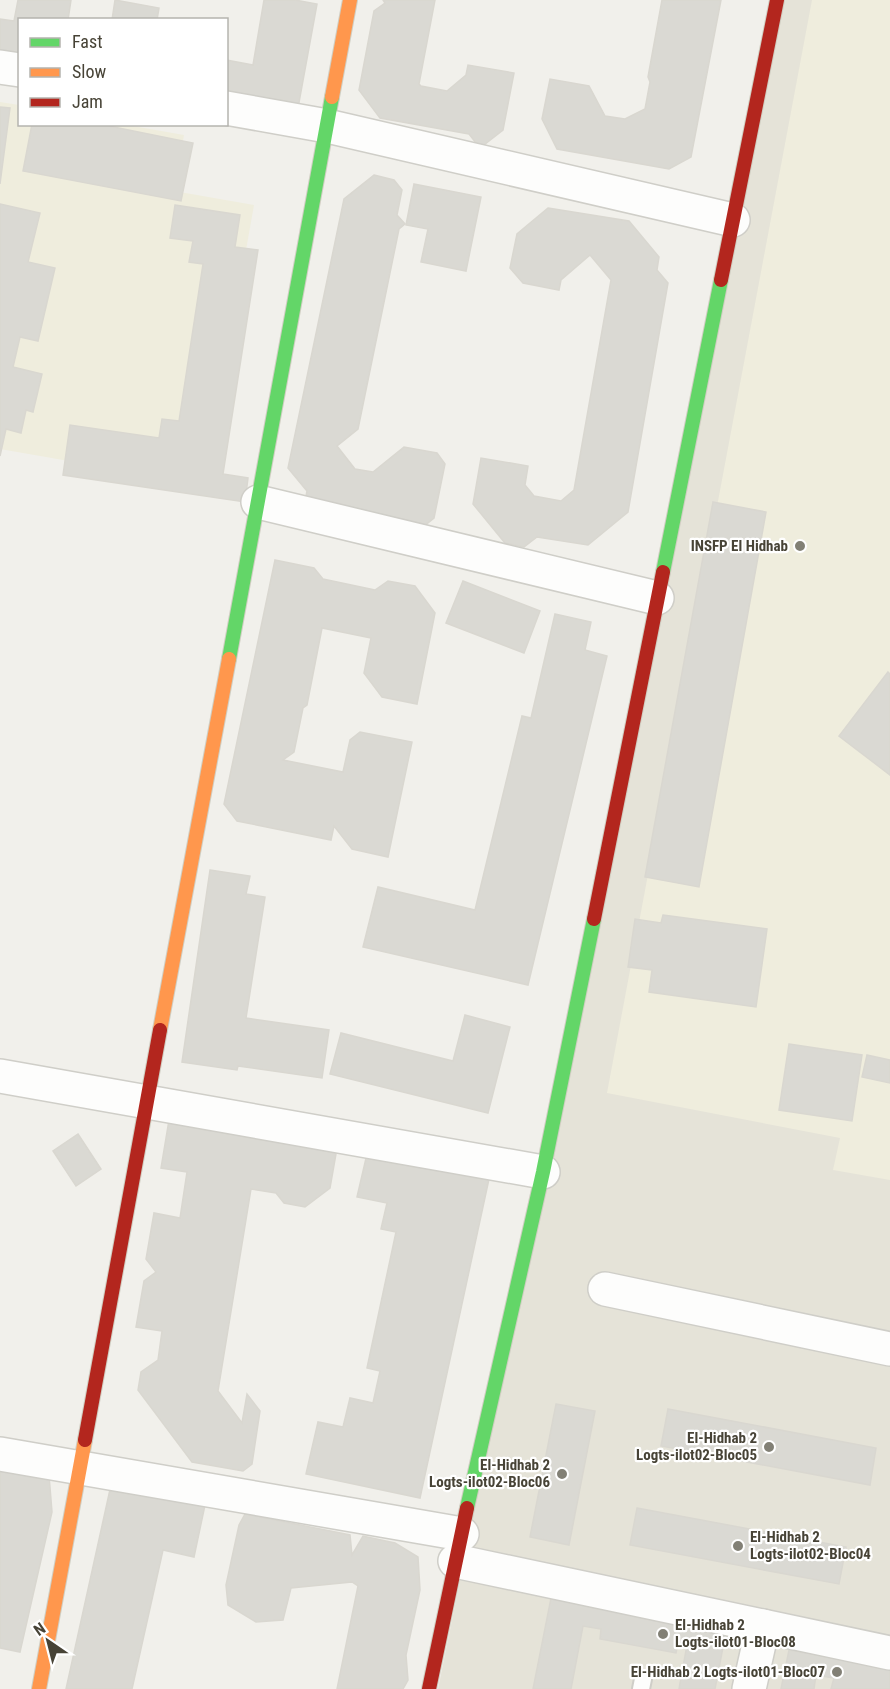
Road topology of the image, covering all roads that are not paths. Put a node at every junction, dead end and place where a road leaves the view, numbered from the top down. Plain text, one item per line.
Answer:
1 (350, 0) edge
2 (777, 0) edge
3 (0, 67) edge
4 (18, 70) edge
5 (228, 108) edge
6 (327, 126) junction
7 (733, 220) junction
8 (258, 502) junction
9 (657, 598) junction
10 (0, 1077) edge
11 (147, 1102) junction
12 (543, 1172) junction
13 (605, 1288) dead end
14 (890, 1349) edge
15 (0, 1454) edge
16 (80, 1468) junction
17 (459, 1547) junction
18 (763, 1626) junction
19 (890, 1653) edge
20 (39, 1689) edge
21 (429, 1689) edge
22 (749, 1689) edge

1 - 6 street
2 - 7 street
3 - 4 street
5 - 6 street
6 - 7 street
6 - 8 street
7 - 9 street
8 - 9 street
8 - 11 street
9 - 12 street
10 - 11 street
11 - 12 street
11 - 16 street
12 - 17 street
13 - 14 street
15 - 16 street
16 - 17 street
16 - 20 street
17 - 18 street
17 - 21 street
18 - 19 street
18 - 22 street

